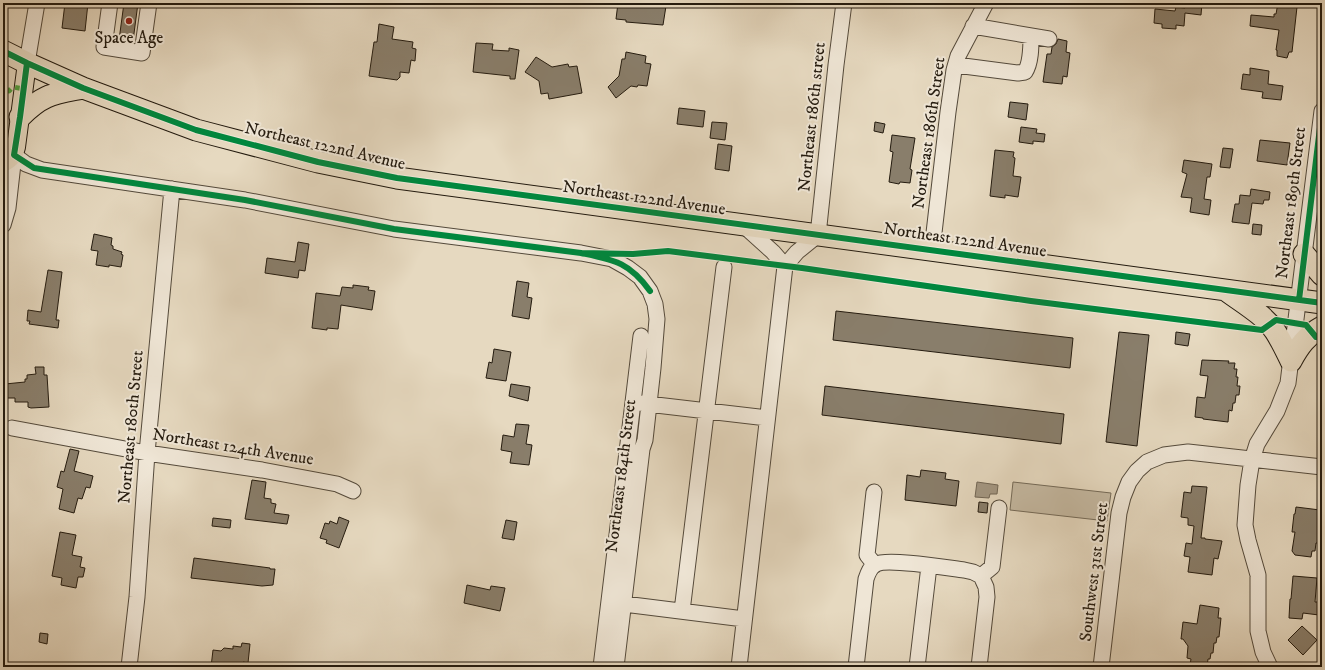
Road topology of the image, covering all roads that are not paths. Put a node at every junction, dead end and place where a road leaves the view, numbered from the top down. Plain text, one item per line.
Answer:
1 (37, 3) edge
2 (110, 3) edge
3 (149, 3) edge
4 (844, 3) edge
5 (986, 3) edge
6 (973, 26) junction
7 (1032, 36) junction
8 (1049, 39) dead end
9 (3, 51) edge
10 (27, 63) junction
11 (956, 65) junction
12 (83, 88) junction
13 (1322, 114) edge
14 (20, 117) junction
15 (8, 159) edge
16 (172, 190) junction
17 (3, 225) edge
18 (743, 225) junction
19 (818, 235) junction
20 (932, 250) junction
21 (1304, 254) junction
22 (785, 266) junction
23 (724, 268) dead end
24 (1322, 275) edge
25 (1227, 290) junction
26 (1298, 300) junction
27 (1322, 303) edge
28 (1322, 326) edge
29 (641, 336) dead end
30 (1290, 361) junction
31 (633, 403) junction
32 (649, 405) junction
33 (706, 411) junction
34 (767, 418) junction
35 (12, 428) dead end
36 (147, 453) junction
37 (1252, 460) junction
38 (1322, 467) edge
39 (353, 491) dead end
40 (874, 492) dead end
41 (1000, 508) dead end
42 (875, 564) junction
43 (929, 566) junction
44 (982, 576) junction
45 (624, 604) junction
46 (682, 611) junction
47 (744, 618) junction
48 (128, 667) edge
49 (601, 667) edge
50 (616, 667) edge
51 (739, 667) edge
52 (856, 667) edge
53 (917, 667) edge
54 (979, 667) edge
55 (1101, 667) edge
56 (1270, 667) edge

1 - 10 street
2 - 3 street
4 - 19 street, Northeast 186th street
5 - 6 street, Northeast 186th Street
6 - 7 street
6 - 11 street, Northeast 186th Street
7 - 8 street
7 - 11 street
9 - 10 highway, Northeast 122nd Avenue
10 - 12 highway, Northeast 122nd Avenue
10 - 14 main road
11 - 20 street, Northeast 186th Street
12 - 14 highway
12 - 18 highway, Northeast 122nd Avenue
13 - 21 street, Northeast 189th Street
14 - 15 main road
15 - 16 street
15 - 17 street
16 - 32 street, Northeast 184th Street
16 - 36 street, Northeast 180th Street
18 - 19 highway, Northeast 122nd Avenue
18 - 22 street
19 - 20 highway, Northeast 122nd Avenue
19 - 22 street
20 - 25 highway, Northeast 122nd Avenue
21 - 24 highway
21 - 26 street, Northeast 189th Street
22 - 34 street
23 - 33 street
25 - 26 highway, Northeast 122nd Avenue
25 - 30 highway
26 - 27 highway, Northeast 122nd Avenue
26 - 30 street, Northeast 189th Street
28 - 30 highway
29 - 31 street, Northeast 184th Street
30 - 37 street, Northeast 189th Street
31 - 32 street
31 - 49 street, Northeast 184th Street
32 - 33 street
32 - 45 street, Northeast 184th Street
33 - 34 street
33 - 46 street
34 - 47 street
35 - 36 street, Northeast 124th Avenue
36 - 39 street, Northeast 124th Avenue
36 - 48 street, Northeast 180th Street
37 - 38 street, Southwest 31st Street
37 - 55 street, Southwest 31st Street
37 - 56 street, Northeast 189th Street
40 - 42 street
41 - 44 street
42 - 43 street
42 - 52 street
43 - 44 street
43 - 53 street
44 - 54 street
45 - 46 street
45 - 50 street, Northeast 184th Street
46 - 47 street
47 - 51 street

